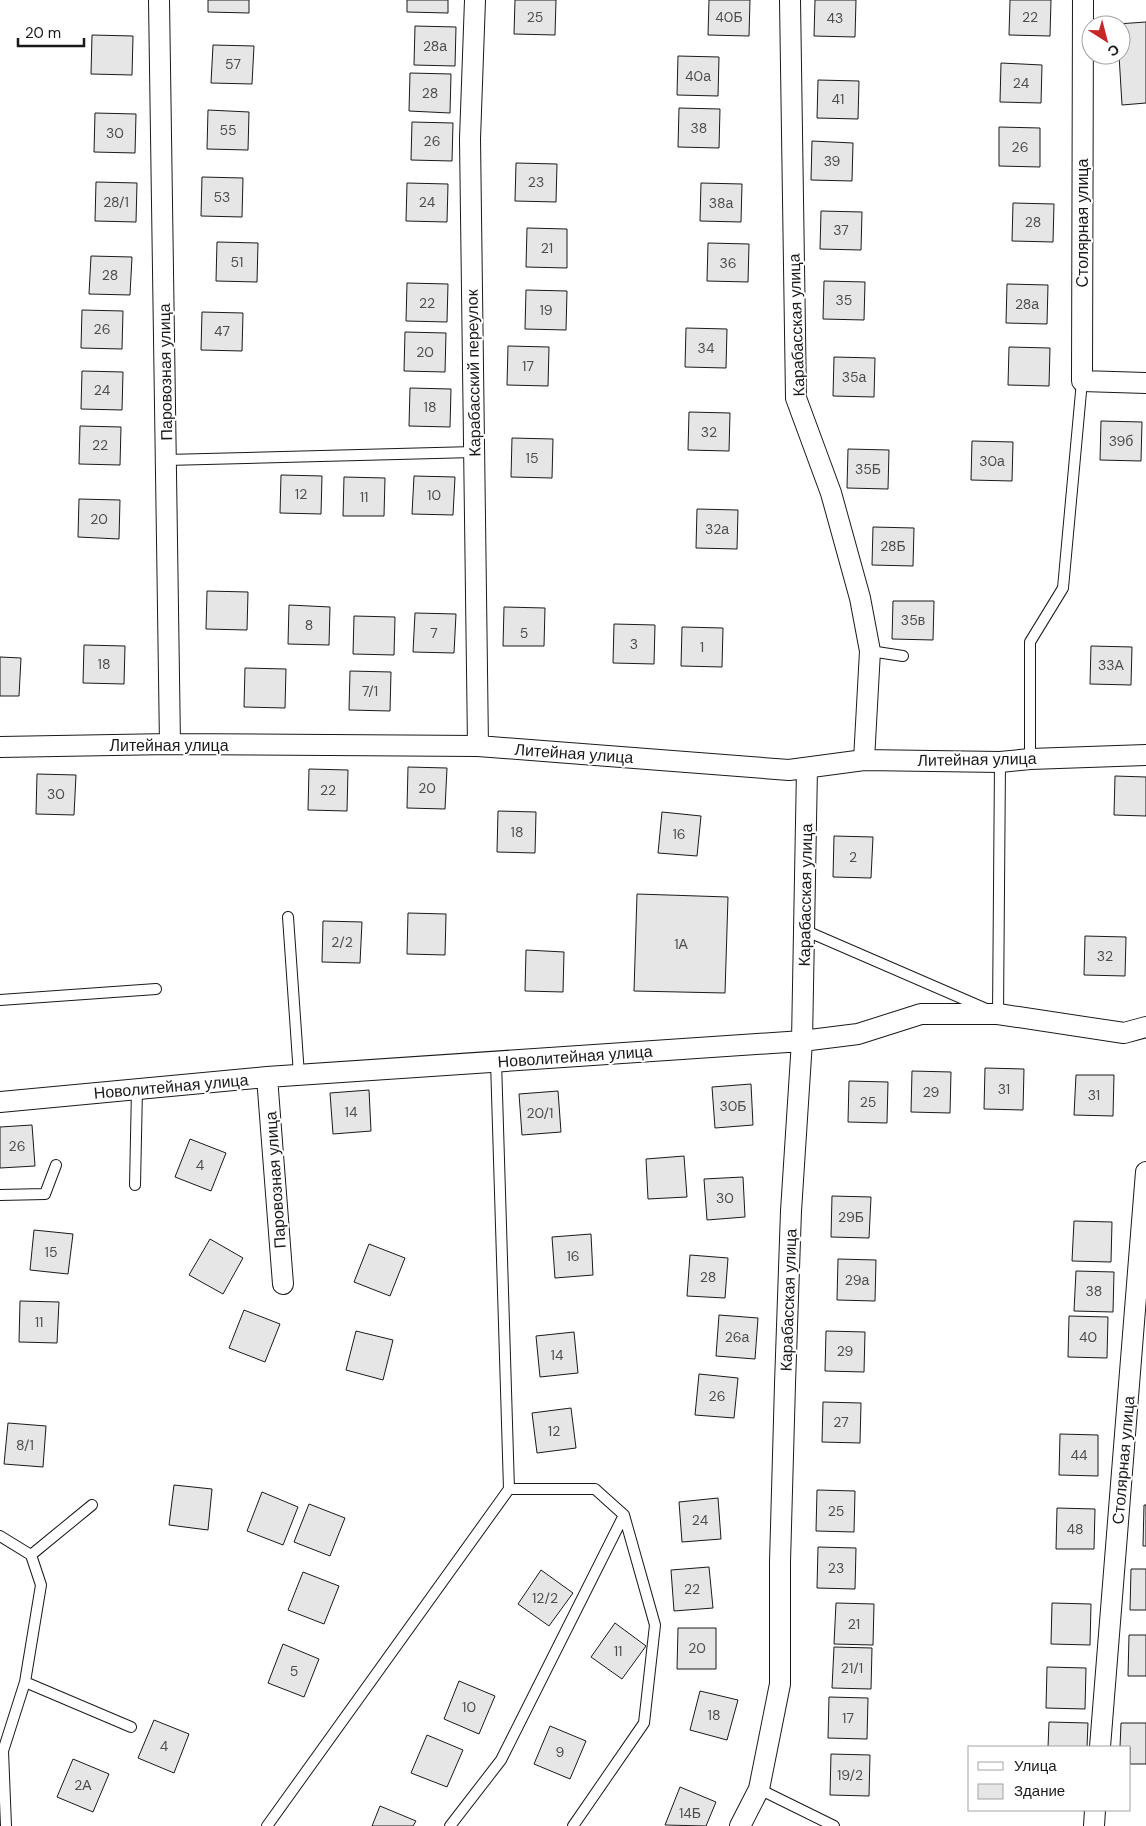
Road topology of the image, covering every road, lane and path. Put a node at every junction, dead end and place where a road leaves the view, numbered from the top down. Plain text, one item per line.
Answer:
1 (159, 0) edge
2 (475, 0) edge
3 (790, 0) edge
4 (1083, 0) edge
5 (1082, 381) junction
6 (1146, 383) edge
7 (474, 452) junction
8 (166, 460) junction
9 (870, 651) junction
10 (903, 656) dead end
11 (170, 744) junction
12 (478, 746) junction
13 (0, 747) edge
14 (1146, 755) edge
15 (1030, 759) junction
16 (864, 760) junction
17 (1000, 762) junction
18 (807, 768) junction
19 (288, 917) dead end
20 (804, 930) junction
21 (156, 989) dead end
22 (0, 1000) edge
23 (998, 1014) junction
24 (1146, 1027) edge
25 (802, 1041) junction
26 (496, 1061) junction
27 (298, 1074) junction
28 (267, 1077) junction
29 (137, 1089) junction
30 (0, 1102) edge
31 (56, 1165) dead end
32 (1146, 1172) edge
33 (135, 1186) dead end
34 (0, 1195) edge
35 (283, 1284) dead end
36 (509, 1489) junction
37 (92, 1506) dead end
38 (624, 1515) junction
39 (0, 1536) edge
40 (30, 1555) junction
41 (25, 1682) junction
42 (131, 1727) dead end
43 (1100, 1746) edge
44 (760, 1789) junction
45 (1095, 1811) edge
46 (6, 1826) edge
47 (267, 1826) edge
48 (450, 1826) edge
49 (572, 1826) edge
50 (740, 1826) edge
51 (834, 1826) edge
52 (1094, 1826) edge

1 - 8 street, Паровозная улица
2 - 7 street, Карабасский переулок
3 - 9 street, Карабасская улица
4 - 5 street, Столярная улица
5 - 6 street
5 - 15 lane
7 - 8 lane
7 - 12 street, Карабасский переулок
8 - 11 street, Паровозная улица
9 - 10 lane
9 - 16 street, Карабасская улица
11 - 12 street, Литейная улица
11 - 13 street, Литейная улица
12 - 18 street, Литейная улица
14 - 15 street, Литейная улица
15 - 17 street, Литейная улица
16 - 17 street, Литейная улица
16 - 18 street, Литейная улица
17 - 23 lane
18 - 20 street, Карабасская улица
19 - 27 lane
20 - 23 lane
20 - 25 street, Карабасская улица
21 - 22 lane
23 - 24 street, Новолитейная улица
23 - 25 street, Новолитейная улица
25 - 26 street, Новолитейная улица
25 - 44 street, Карабасская улица
26 - 27 street, Новолитейная улица
26 - 36 lane
27 - 28 street, Новолитейная улица
28 - 29 street, Новолитейная улица
28 - 35 street, Паровозная улица
29 - 30 street, Новолитейная улица
29 - 33 lane
31 - 34 lane
32 - 43 street, Столярная улица
36 - 38 lane
36 - 47 lane
37 - 40 lane
38 - 48 lane
38 - 49 lane
39 - 40 lane
40 - 41 lane
41 - 42 lane
41 - 46 lane
44 - 50 street, Карабасская улица
44 - 51 lane
45 - 52 street

